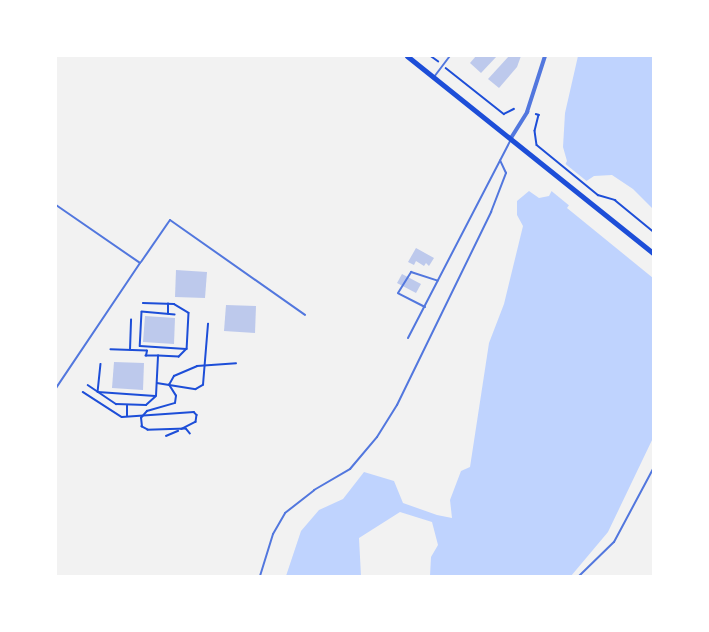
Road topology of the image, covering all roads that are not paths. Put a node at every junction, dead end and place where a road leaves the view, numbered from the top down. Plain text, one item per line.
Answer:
1 (407, 56) edge
2 (450, 56) edge
3 (545, 56) edge
4 (435, 77) junction
5 (511, 138) junction
6 (500, 160) junction
7 (56, 205) edge
8 (654, 254) edge
9 (140, 263) junction
10 (438, 281) junction
11 (424, 307) junction
12 (304, 315) dead end
13 (408, 338) dead end
14 (56, 388) edge
15 (654, 467) edge
16 (260, 576) edge
17 (579, 576) edge

1 - 4 main road
2 - 4 lane
3 - 5 street
4 - 5 main road
5 - 6 lane
5 - 8 main road
6 - 10 lane
6 - 16 lane
7 - 9 lane
9 - 12 lane
9 - 14 lane
10 - 11 lane
10 - 11 lane
11 - 13 lane
15 - 17 lane

